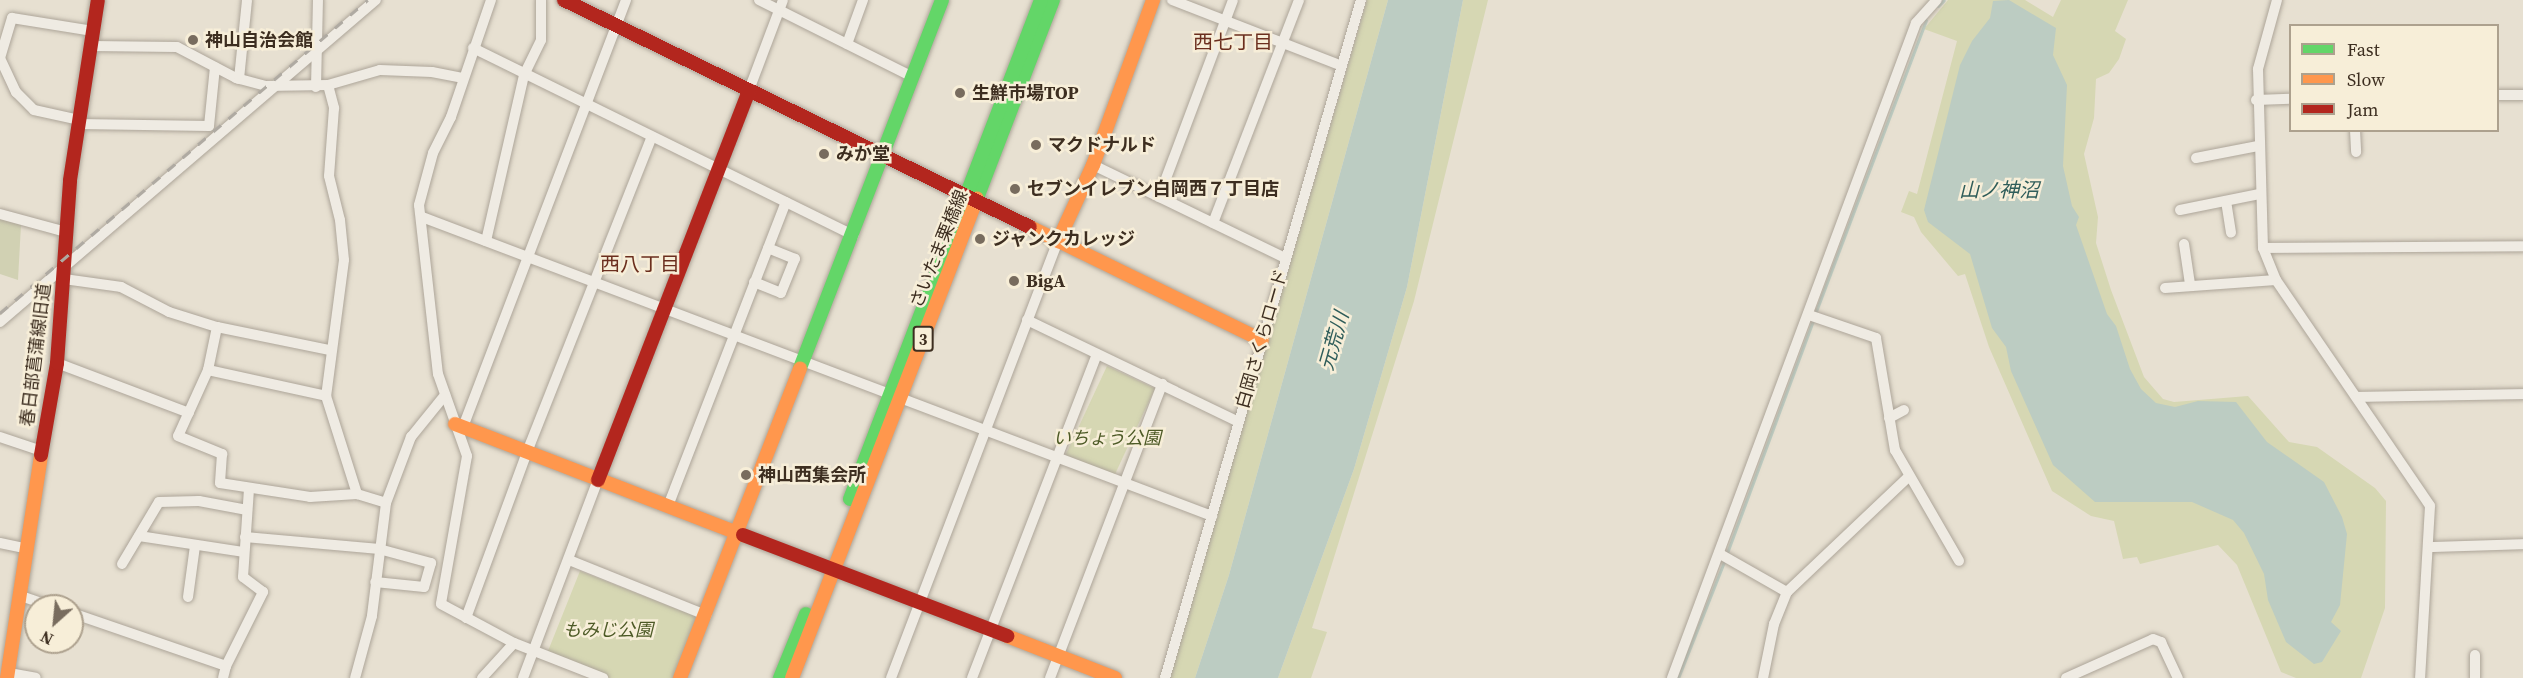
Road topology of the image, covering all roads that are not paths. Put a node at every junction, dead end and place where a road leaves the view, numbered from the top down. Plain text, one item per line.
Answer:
1 (98, 0) edge
2 (247, 0) edge
3 (318, 0) edge
4 (376, 0) edge
5 (490, 0) edge
6 (542, 0) edge
7 (564, 0) edge
8 (626, 0) edge
9 (759, 0) edge
10 (863, 0) edge
11 (942, 0) edge
12 (1041, 0) edge
13 (1053, 0) edge
14 (1153, 0) edge
15 (1172, 0) edge
16 (1233, 0) edge
17 (1299, 0) edge
18 (1361, 0) edge
19 (1937, 0) edge
20 (2277, 0) edge
21 (781, 5) edge
22 (1225, 20) junction
23 (617, 26) junction
24 (93, 31) junction
25 (1283, 43) junction
26 (847, 44) junction
27 (91, 45) junction
28 (473, 48) junction
29 (315, 52) junction
30 (0, 58) edge
31 (1342, 66) junction
32 (215, 67) junction
33 (524, 75) junction
34 (913, 77) junction
35 (463, 78) junction
36 (239, 79) junction
37 (322, 86) junction
38 (274, 87) junction
39 (749, 90) junction
40 (2499, 95) edge
41 (2523, 95) edge
42 (2289, 99) edge
43 (2256, 100) junction
44 (586, 105) junction
45 (79, 122) junction
46 (2355, 132) edge
47 (652, 137) junction
48 (2258, 146) junction
49 (2356, 153) dead end
50 (883, 154) junction
51 (2196, 158) dead end
52 (1093, 165) junction
53 (718, 169) junction
54 (2259, 194) junction
55 (1159, 197) junction
56 (971, 198) junction
57 (2226, 201) junction
58 (786, 202) junction
59 (2180, 210) dead end
60 (0, 214) edge
61 (422, 217) junction
62 (1213, 223) junction
63 (66, 232) junction
64 (2231, 233) dead end
65 (853, 235) junction
66 (486, 241) junction
67 (1058, 241) junction
68 (2184, 244) dead end
69 (2523, 246) edge
70 (768, 248) junction
71 (2263, 248) junction
72 (529, 257) junction
73 (1285, 258) junction
74 (64, 273) junction
75 (2276, 280) junction
76 (754, 282) junction
77 (597, 283) junction
78 (2190, 284) junction
79 (2165, 288) dead end
80 (664, 308) junction
81 (1809, 315) junction
82 (1027, 320) junction
83 (0, 322) edge
84 (217, 327) junction
85 (734, 334) junction
86 (1262, 340) junction
87 (329, 350) junction
88 (1097, 354) junction
89 (805, 361) junction
90 (57, 363) junction
91 (208, 370) junction
92 (1162, 384) junction
93 (2523, 394) edge
94 (445, 395) junction
95 (895, 395) junction
96 (326, 396) junction
97 (2358, 397) junction
98 (1904, 410) dead end
99 (189, 413) junction
100 (1889, 418) junction
101 (1239, 422) junction
102 (459, 426) junction
103 (987, 430) junction
104 (0, 437) edge
105 (42, 452) junction
106 (527, 452) junction
107 (1057, 457) junction
108 (1908, 477) junction
109 (598, 480) junction
110 (1124, 483) junction
111 (249, 489) junction
112 (357, 494) junction
113 (386, 503) junction
114 (668, 506) junction
115 (247, 510) junction
116 (1212, 516) junction
117 (738, 534) junction
118 (139, 536) junction
119 (245, 537) junction
120 (0, 543) edge
121 (2523, 544) edge
122 (195, 546) junction
123 (2430, 547) junction
124 (24, 548) junction
125 (379, 549) junction
126 (243, 552) junction
127 (1720, 554) junction
128 (569, 560) junction
129 (1959, 561) dead end
130 (122, 564) dead end
131 (829, 569) junction
132 (375, 582) junction
133 (1787, 592) junction
134 (18, 595) junction
135 (24, 597) edge
136 (188, 597) dead end
137 (919, 603) junction
138 (706, 615) junction
139 (84, 618) edge
140 (466, 618) junction
141 (991, 631) junction
142 (514, 643) junction
143 (534, 651) junction
144 (2475, 655) dead end
145 (1058, 656) junction
146 (226, 666) junction
147 (8, 675) edge
148 (36, 678) edge
149 (223, 678) edge
150 (355, 678) edge
151 (482, 678) edge
152 (523, 678) edge
153 (603, 678) edge
154 (680, 678) edge
155 (780, 678) edge
156 (792, 678) edge
157 (891, 678) edge
158 (972, 678) edge
159 (1050, 678) edge
160 (1115, 678) edge
161 (1165, 678) edge
162 (1672, 678) edge
163 (1763, 678) edge
164 (2066, 678) edge
165 (2178, 678) edge
166 (2420, 678) edge
167 (2475, 678) edge

1 - 24 street, 春日部菖蒲線旧道
2 - 36 street
3 - 29 street
4 - 29 street
5 - 28 street
6 - 33 street
7 - 23 street
8 - 23 street
9 - 21 street
10 - 26 street
11 - 34 street
12 - 56 street, さいたま栗橋線 / 3
13 - 56 street, さいたま栗橋線 / 3
14 - 52 street
15 - 22 street
16 - 22 street
17 - 25 street
18 - 31 street, 白岡さくらロード
19 - 81 street
20 - 43 street
21 - 26 street
21 - 39 street
22 - 25 street
22 - 55 street
23 - 39 street
23 - 44 street
24 - 27 street, 春日部菖蒲線旧道
24 - 30 street
25 - 31 street
25 - 62 street
26 - 34 street
27 - 32 street
27 - 45 street, 春日部菖蒲線旧道
28 - 33 street
28 - 35 street
29 - 37 street
29 - 38 street
30 - 45 street
31 - 73 street, 白岡さくらロード
32 - 36 street
32 - 45 street
33 - 44 street
33 - 66 street
34 - 50 street
35 - 37 street
35 - 61 street
36 - 38 street
37 - 38 street
37 - 87 street
38 - 74 street
39 - 50 street
39 - 53 street
40 - 41 street
42 - 43 street
43 - 48 street
44 - 47 street
44 - 72 street
45 - 63 street, 春日部菖蒲線旧道
46 - 49 street
47 - 53 street
47 - 77 street
48 - 51 street
48 - 54 street
50 - 56 street
50 - 65 street
52 - 55 street
52 - 67 street
53 - 58 street
53 - 80 street
54 - 57 street
54 - 71 street
55 - 62 street
56 - 67 street
56 - 95 street, さいたま栗橋線 / 3
57 - 59 street
57 - 64 street
58 - 65 street
58 - 70 street
60 - 63 street
61 - 66 street
61 - 94 street
62 - 73 street
63 - 74 street, 春日部菖蒲線旧道
65 - 89 street
66 - 72 street
67 - 82 street
67 - 86 street
68 - 78 street
69 - 71 street
70 - 76 street
70 - 76 street
71 - 75 street
72 - 77 street
72 - 102 street
73 - 86 street, 白岡さくらロード
74 - 83 street
74 - 84 street
74 - 90 street, 春日部菖蒲線旧道
75 - 78 street
75 - 97 street
76 - 85 street
77 - 80 street
77 - 106 street
78 - 79 street
80 - 85 street
80 - 109 street
81 - 100 street
81 - 127 street
82 - 88 street
82 - 103 street
84 - 87 street
84 - 91 street
85 - 89 street
85 - 114 street
86 - 101 street, 白岡さくらロード
87 - 96 street
88 - 92 street
88 - 107 street
89 - 95 street
89 - 117 street
90 - 99 street
90 - 105 street, 春日部菖蒲線旧道
91 - 96 street
91 - 99 street
92 - 101 street
92 - 110 street
93 - 97 street
94 - 102 street
94 - 113 street
95 - 103 street
95 - 131 street, さいたま栗橋線 / 3
96 - 112 street
97 - 123 street
98 - 100 street
99 - 111 street
100 - 108 street
101 - 116 street, 白岡さくらロード
102 - 106 street
102 - 140 street
103 - 107 street
103 - 137 street
104 - 105 street
105 - 124 street, 春日部菖蒲線旧道
106 - 109 street
106 - 140 street
107 - 110 street
107 - 141 street
108 - 129 street
108 - 133 street
109 - 114 street
109 - 128 street
110 - 116 street
110 - 145 street
111 - 112 street
111 - 115 street
112 - 113 street
113 - 125 street
114 - 117 street
115 - 118 street
115 - 119 street
116 - 161 street, 白岡さくらロード
117 - 131 street
117 - 138 street
118 - 122 street
118 - 130 street
119 - 125 street
119 - 126 street
120 - 124 street
121 - 123 street
122 - 126 street
122 - 136 street
123 - 166 street
124 - 134 street, 春日部菖蒲線旧道
125 - 132 street
125 - 132 street
126 - 146 street
127 - 133 street
127 - 162 street
128 - 138 street
128 - 143 street
131 - 137 street
131 - 155 street, さいたま栗橋線 / 3
131 - 156 street, さいたま栗橋線 / 3
132 - 150 street
133 - 163 street
134 - 135 street
134 - 147 street, 春日部菖蒲線旧道
137 - 141 street
137 - 157 street
138 - 154 street
139 - 146 street
140 - 142 street
141 - 145 street
141 - 158 street
142 - 143 street
142 - 151 street
143 - 152 street
143 - 153 street
144 - 167 street
145 - 159 street
145 - 160 street
146 - 149 street
147 - 148 street
164 - 165 street

